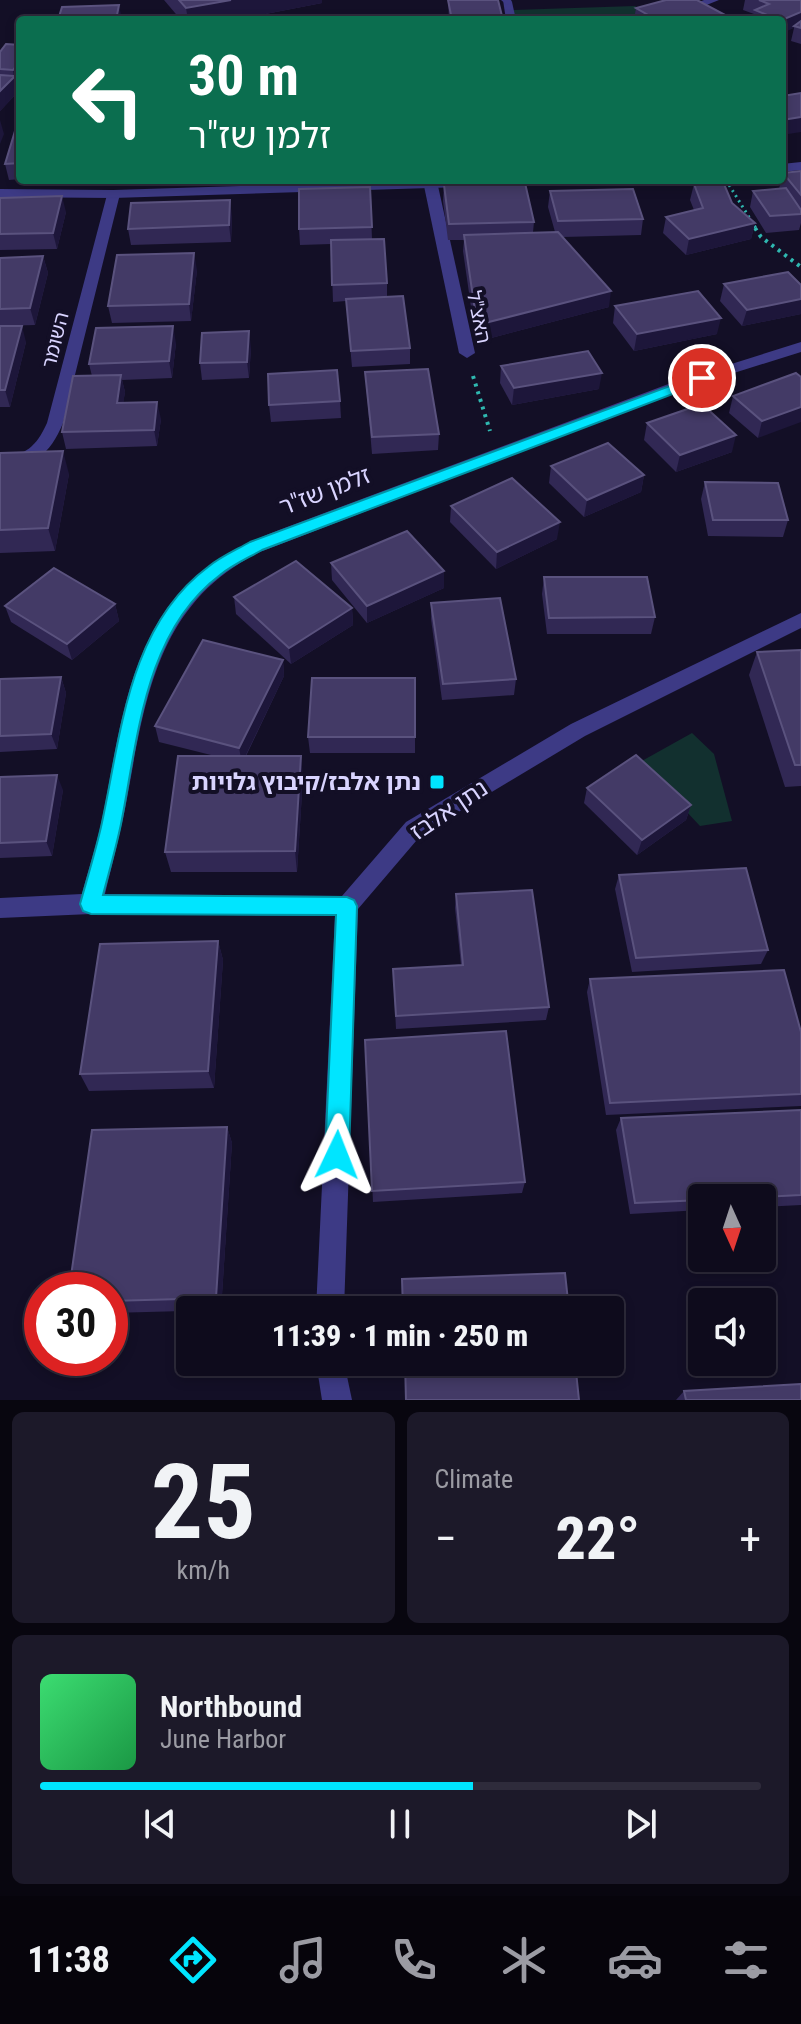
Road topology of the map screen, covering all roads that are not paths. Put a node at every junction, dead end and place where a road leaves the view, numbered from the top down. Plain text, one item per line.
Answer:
1 (714, 0) edge
2 (679, 12) edge
3 (472, 184) edge
4 (431, 186) junction
5 (0, 193) edge
6 (113, 194) junction
7 (801, 347) edge
8 (467, 353) road end
9 (0, 463) edge
10 (801, 620) edge
11 (91, 904) junction
12 (347, 906) junction
13 (0, 908) edge
14 (331, 1296) edge
15 (333, 1376) edge
16 (337, 1400) edge

1 - 2 street
3 - 4 street
4 - 6 street
4 - 8 street, האצ"ל
5 - 6 street
6 - 9 street, השומר
7 - 11 street, זלמן שז"ר
10 - 12 street, נתן אלבז
11 - 12 street
11 - 13 street
12 - 14 street
15 - 16 street

